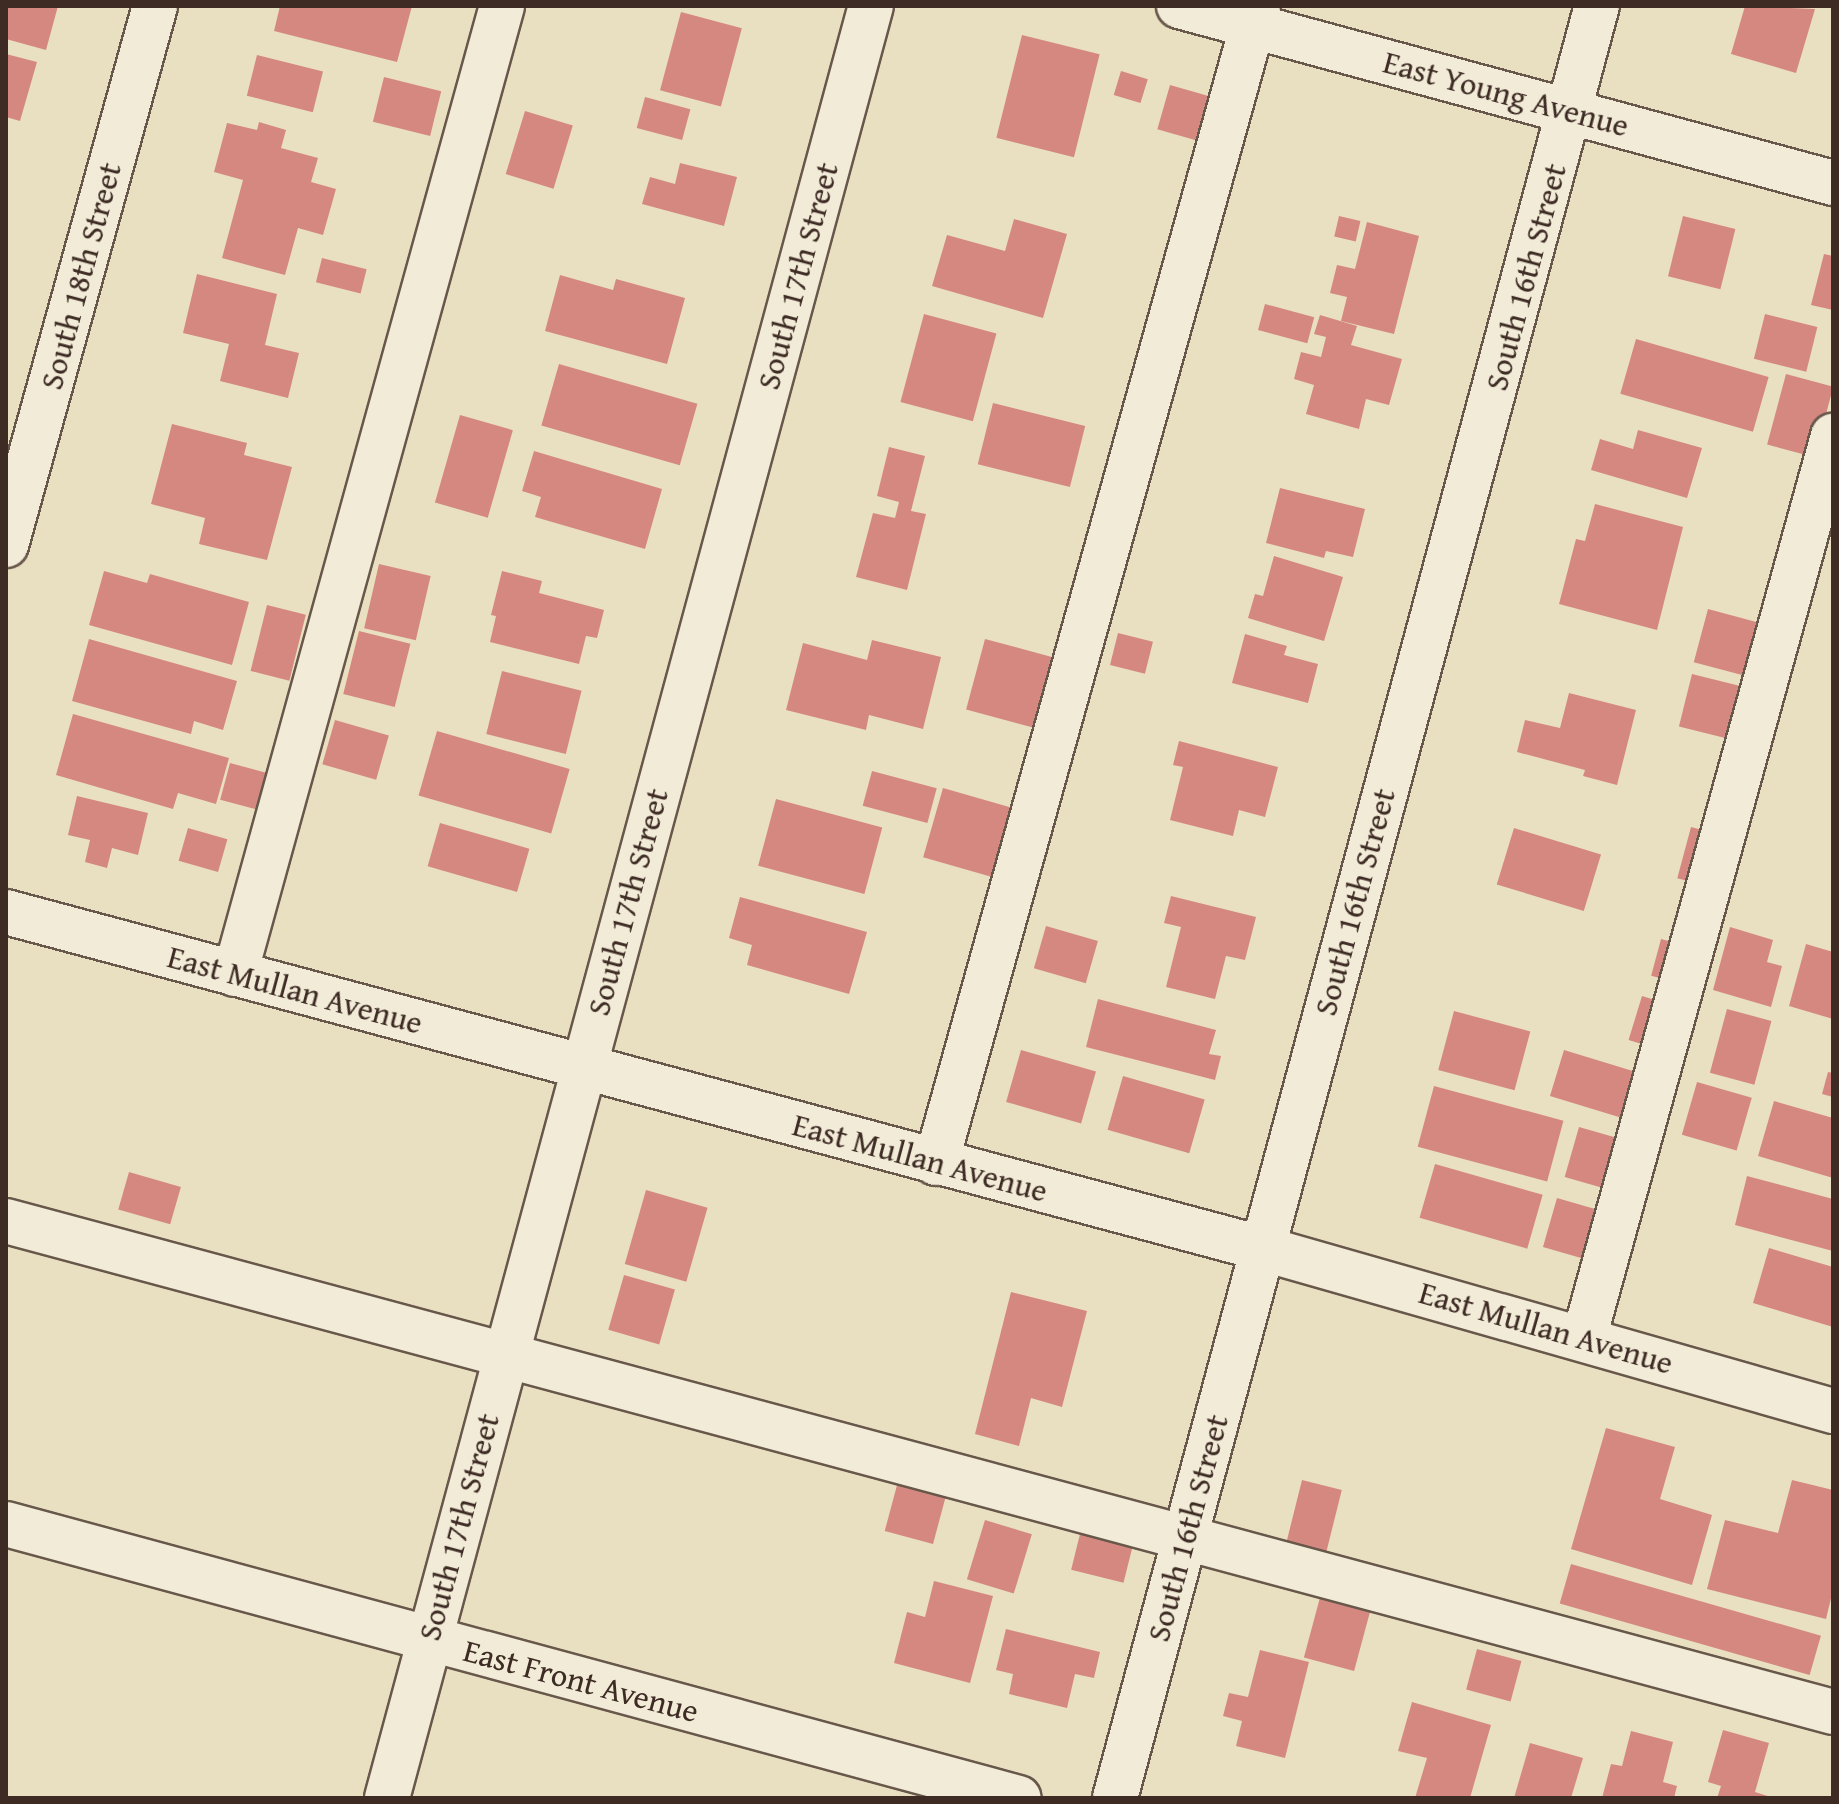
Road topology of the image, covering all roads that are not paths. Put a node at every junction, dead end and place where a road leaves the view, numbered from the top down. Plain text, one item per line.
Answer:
1 (155, 6) edge
2 (502, 6) edge
3 (871, 6) edge
4 (1179, 6) edge
5 (1597, 6) edge
6 (1256, 16) edge
7 (1571, 112) junction
8 (1833, 183) edge
9 (1833, 436) edge
10 (6, 545) edge
11 (6, 912) edge
12 (235, 974) junction
13 (583, 1068) junction
14 (936, 1163) junction
15 (6, 1221) edge
16 (1261, 1248) junction
17 (1584, 1338) junction
18 (505, 1355) junction
19 (1833, 1411) edge
20 (6, 1524) edge
21 (1186, 1538) junction
22 (429, 1640) junction
23 (1833, 1712) edge
24 (387, 1798) edge
25 (1019, 1798) edge
26 (1115, 1798) edge

1 - 10 street, South 18th Street
2 - 12 street
3 - 13 street, South 17th Street
4 - 6 street, East Young Avenue
5 - 7 street, South 16th Street
6 - 7 street, East Young Avenue
6 - 14 street
7 - 8 street, East Young Avenue
7 - 16 street, South 16th Street
9 - 17 street
11 - 12 street, East Mullan Avenue
12 - 13 street, East Mullan Avenue
13 - 14 street, East Mullan Avenue
13 - 18 street, South 17th Street
14 - 16 street, East Mullan Avenue
15 - 18 street
16 - 17 street, East Mullan Avenue
16 - 21 street, South 16th Street
17 - 19 street, East Mullan Avenue
18 - 21 street
18 - 22 street, South 17th Street
20 - 22 street, East Front Avenue
21 - 23 street
21 - 26 street, South 16th Street
22 - 24 street, South 17th Street
22 - 25 street, East Front Avenue

